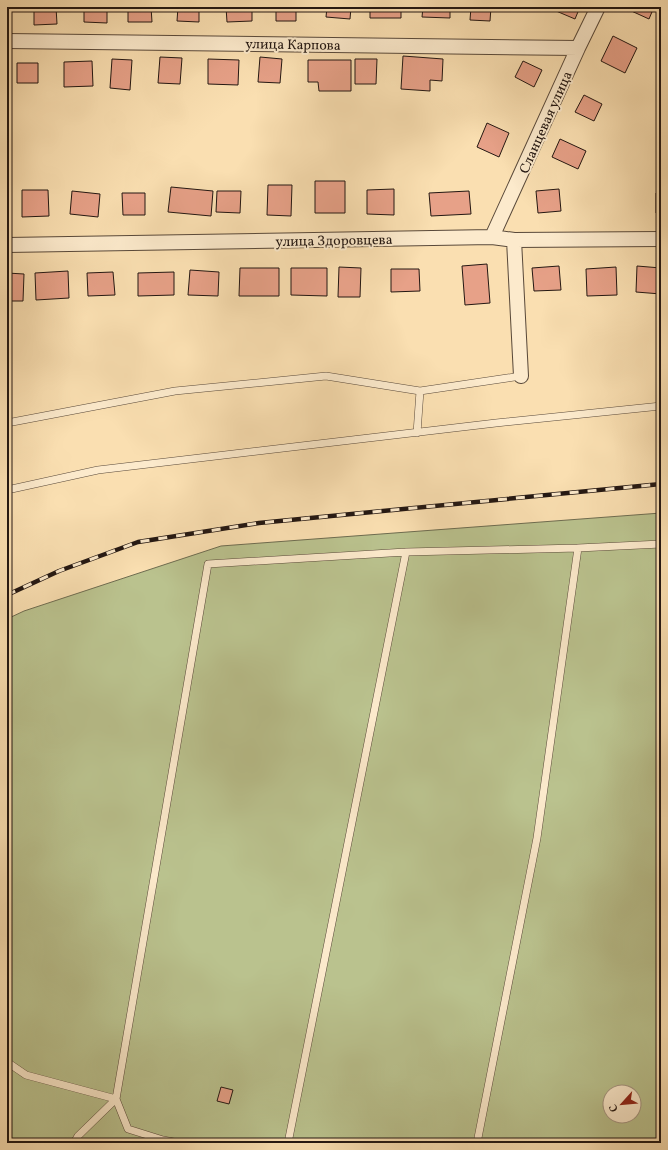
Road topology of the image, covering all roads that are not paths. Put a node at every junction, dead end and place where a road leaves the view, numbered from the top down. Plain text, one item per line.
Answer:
1 (598, 7) edge
2 (7, 41) edge
3 (578, 48) junction
4 (492, 237) junction
5 (661, 239) edge
6 (514, 240) junction
7 (7, 245) edge
8 (521, 376) joint
9 (420, 391) junction
10 (661, 406) edge
11 (7, 423) edge
12 (417, 432) junction
13 (7, 490) edge
14 (661, 544) edge
15 (578, 548) junction
16 (406, 552) junction
17 (7, 1062) edge
18 (116, 1099) junction
19 (74, 1143) edge
20 (178, 1143) edge
21 (288, 1143) edge
22 (477, 1143) edge

1 - 3 street, Сланцевая улица
2 - 3 street, улица Карпова
3 - 4 street, Сланцевая улица
4 - 6 street, улица Здоровцева
4 - 7 street, улица Здоровцева
5 - 6 street, улица Здоровцева
6 - 8 street
8 - 9 lane
9 - 11 lane
9 - 12 lane
10 - 12 lane
12 - 13 lane
14 - 15 lane
15 - 16 lane
15 - 22 lane
16 - 18 lane
16 - 21 lane
17 - 18 lane
18 - 19 lane
18 - 20 lane

